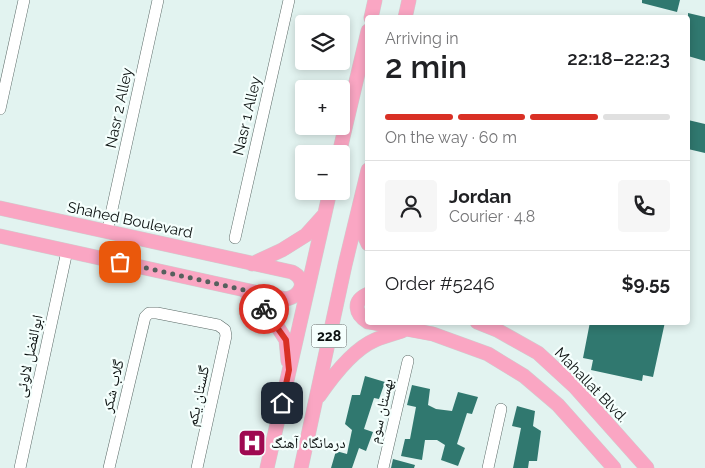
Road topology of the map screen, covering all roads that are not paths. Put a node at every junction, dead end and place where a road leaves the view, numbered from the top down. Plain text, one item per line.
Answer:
1 (24, 0) edge
2 (158, 0) edge
3 (289, 0) edge
4 (375, 0) edge
5 (409, 0) edge
6 (372, 15) edge
7 (406, 15) edge
8 (365, 44) edge
9 (0, 109) edge
10 (341, 145) edge
11 (365, 181) edge
12 (328, 200) edge
13 (359, 204) junction
14 (0, 208) edge
15 (326, 212) junction
16 (109, 223) dead end
17 (0, 236) edge
18 (365, 237) edge
19 (235, 238) dead end
20 (67, 251) junction
21 (252, 264) junction
22 (244, 290) junction
23 (365, 295) edge
24 (365, 320) edge
25 (384, 325) edge
26 (484, 325) edge
27 (406, 329) junction
28 (224, 330) joint
29 (408, 361) dead end
30 (289, 370) junction
31 (315, 403) junction
32 (501, 409) dead end
33 (20, 468) edge
34 (109, 468) edge
35 (198, 468) edge
36 (267, 468) edge
37 (300, 468) edge
38 (383, 468) edge
39 (488, 468) edge
40 (614, 468) edge
41 (646, 468) edge

1 - 9 street
2 - 16 street, Nasr 2 Alley
3 - 19 street, Nasr 1 Alley
4 - 6 main road
5 - 7 main road
8 - 10 main road
11 - 13 main road, 228
12 - 15 main road, 228
13 - 18 main road
13 - 31 main road, 228
14 - 21 main road, Shahed Boulevard
15 - 21 main road
15 - 30 main road, 228
17 - 20 main road
20 - 22 main road
20 - 33 street, ابوالفضل لالوئی
21 - 22 main road, Shahed Boulevard
22 - 30 main road
23 - 24 main road
25 - 27 main road
26 - 41 main road, Mahallat Blvd.
27 - 31 main road
27 - 40 main road
28 - 34 street, گلاب شکر
28 - 35 street, گلستان یکم
29 - 38 street, بهستان سوم
30 - 36 main road, 228
31 - 37 main road, 228
32 - 39 street

